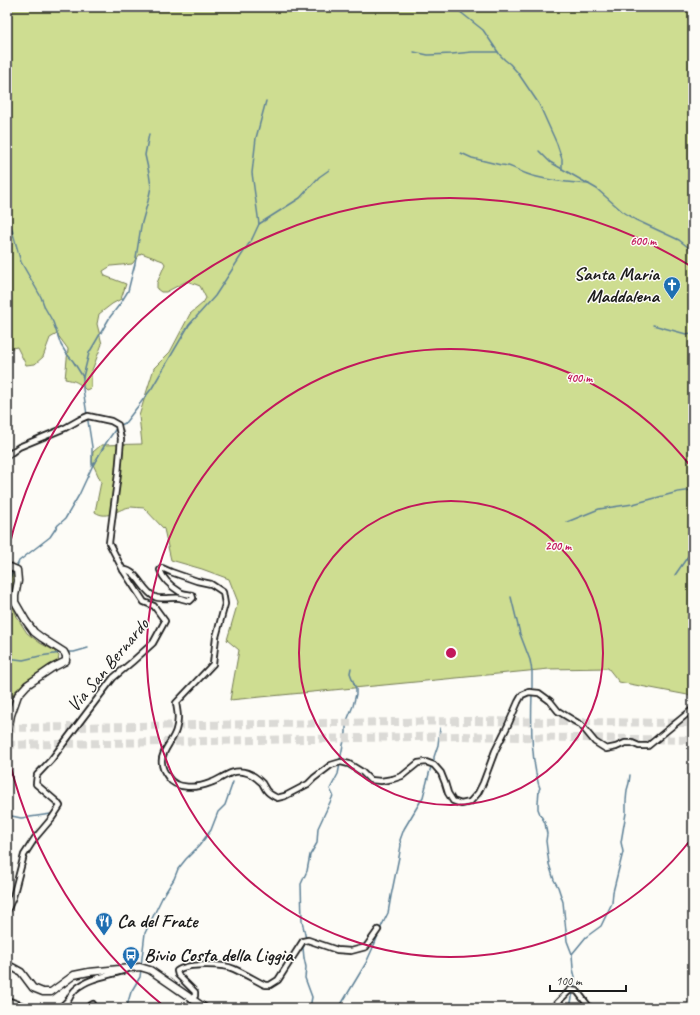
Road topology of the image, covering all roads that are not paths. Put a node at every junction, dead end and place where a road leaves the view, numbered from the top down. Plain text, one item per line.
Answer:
1 (7, 456) edge
2 (12, 569) edge
3 (123, 570) junction
4 (693, 709) edge
5 (7, 737) edge
6 (7, 911) edge
7 (378, 930) dead end
8 (7, 967) edge
9 (129, 968) junction
10 (192, 999) junction
11 (7, 1000) edge
12 (93, 1004) dead end
13 (25, 1008) edge
14 (60, 1008) edge
15 (86, 1008) edge
16 (205, 1008) edge
17 (549, 1008) edge
18 (590, 1008) edge

1 - 3 street, Via San Bernardo
2 - 5 street
3 - 4 street
3 - 6 street, Via San Bernardo
7 - 10 street
8 - 9 street
9 - 10 street
9 - 14 street
10 - 16 street
11 - 13 street
12 - 15 street
17 - 18 street

